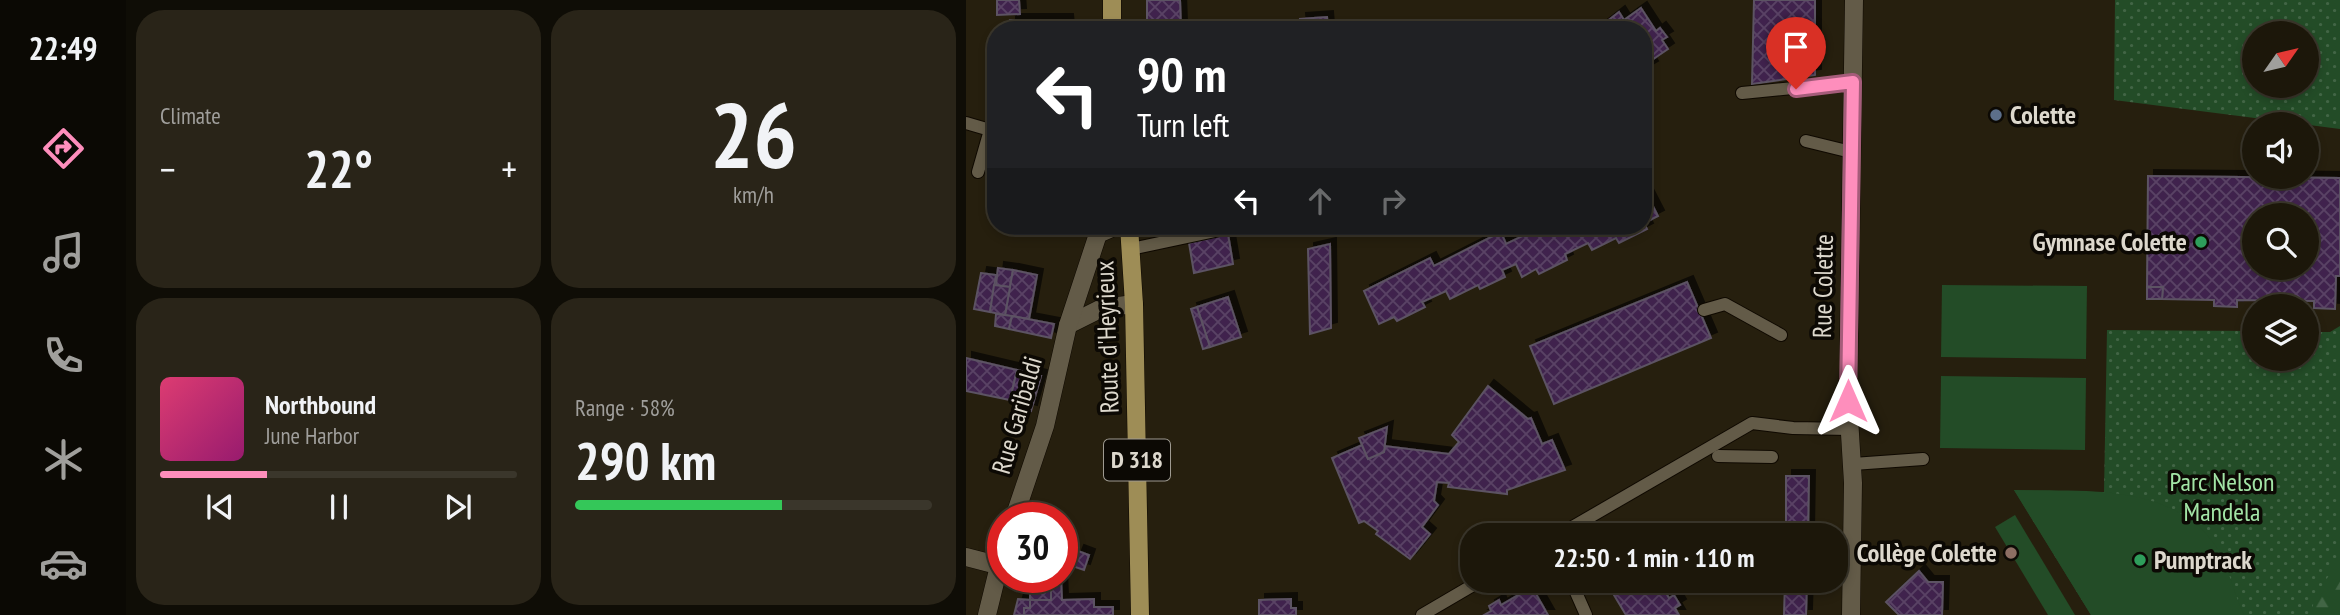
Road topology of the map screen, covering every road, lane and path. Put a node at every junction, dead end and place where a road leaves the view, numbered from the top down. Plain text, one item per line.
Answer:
1 (1112, 0) edge
2 (1854, 0) edge
3 (1112, 21) edge
4 (1853, 82) junction
5 (1742, 93) dead end
6 (966, 123) edge
7 (987, 129) edge
8 (987, 140) edge
9 (1806, 141) dead end
10 (1851, 152) junction
11 (978, 172) dead end
12 (1098, 235) edge
13 (1130, 235) edge
14 (1197, 235) edge
15 (1131, 249) junction
16 (1134, 304) junction
17 (1704, 310) dead end
18 (1068, 325) junction
19 (1781, 335) dead end
20 (1850, 429) junction
21 (1718, 456) dead end
22 (1772, 457) dead end
23 (1923, 459) dead end
24 (1853, 464) junction
25 (1019, 502) edge
26 (1580, 523) edge
27 (966, 557) edge
28 (987, 557) edge
29 (992, 593) edge
30 (1460, 593) edge
31 (1576, 593) edge
32 (987, 615) edge
33 (1140, 615) edge
34 (1422, 615) edge
35 (1586, 615) edge
36 (1852, 615) edge

1 - 3 main road
2 - 4 street, Rue Colette
4 - 5 lane
4 - 10 street, Rue Colette
6 - 7 lane
8 - 11 lane
9 - 10 lane
10 - 20 street, Rue Colette
12 - 18 street, Rue Garibaldi
13 - 15 main road, Route d'Heyrieux / D 318
14 - 15 lane
15 - 16 main road, Route d'Heyrieux / D 318
16 - 18 street
16 - 33 main road, Route d'Heyrieux / D 318
17 - 19 lane
18 - 25 street, Rue Garibaldi
20 - 24 street, Rue Colette
20 - 26 lane
21 - 22 lane
23 - 24 lane
24 - 36 street, Rue Colette
27 - 28 street
29 - 32 street
30 - 34 lane
31 - 35 lane

